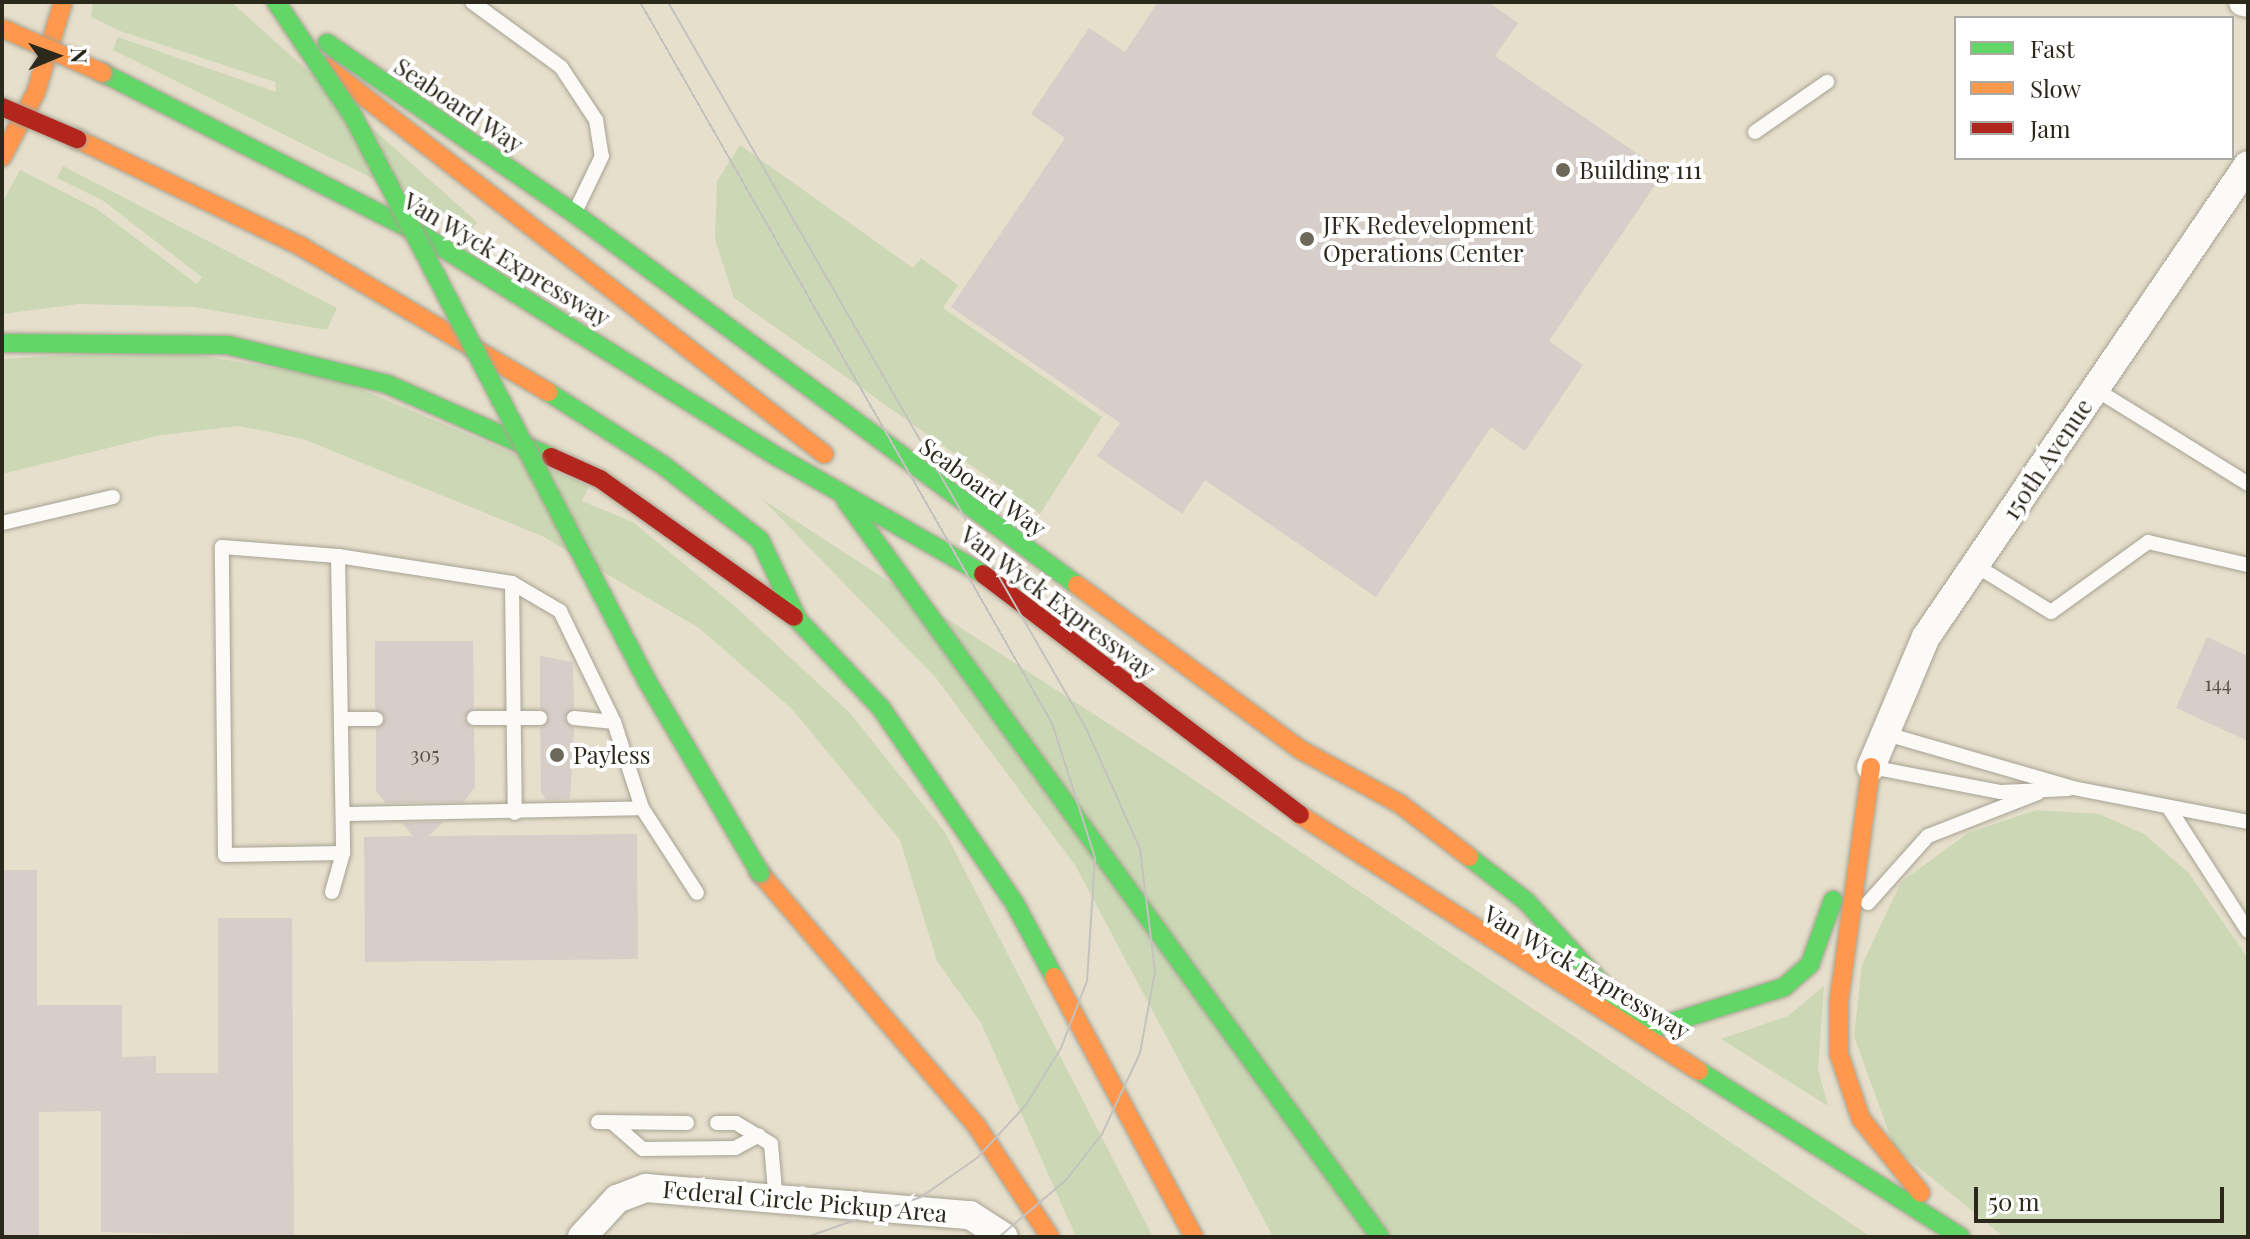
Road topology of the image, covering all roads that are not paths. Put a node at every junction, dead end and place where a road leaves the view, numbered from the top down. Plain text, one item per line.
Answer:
1 (63, 2) edge
2 (259, 2) edge
3 (275, 2) edge
4 (472, 2) edge
5 (3, 29) edge
6 (1827, 82) dead end
7 (2, 107) edge
8 (1755, 132) dead end
9 (2, 157) edge
10 (2248, 165) edge
11 (575, 214) junction
12 (2, 343) edge
13 (2095, 389) junction
14 (2248, 484) edge
15 (840, 493) junction
16 (113, 497) dead end
17 (2, 523) edge
18 (951, 550) junction
19 (338, 556) junction
20 (1975, 565) junction
21 (2248, 565) edge
22 (512, 583) junction
23 (798, 620) junction
24 (474, 718) dead end
25 (514, 718) junction
26 (540, 718) dead end
27 (574, 718) dead end
28 (343, 719) junction
29 (376, 719) dead end
30 (614, 722) junction
31 (1883, 733) junction
32 (1871, 767) junction
33 (2073, 788) junction
34 (2038, 793) junction
35 (642, 808) junction
36 (2169, 808) junction
37 (515, 813) junction
38 (343, 814) junction
39 (2248, 822) edge
40 (343, 853) junction
41 (332, 892) dead end
42 (697, 893) dead end
43 (2248, 931) edge
44 (1845, 955) junction
45 (1644, 1031) junction
46 (598, 1122) dead end
47 (687, 1123) dead end
48 (717, 1123) dead end
49 (614, 1124) junction
50 (759, 1135) junction
51 (776, 1203) junction
52 (1960, 1236) edge
53 (582, 1237) edge
54 (1004, 1237) edge
55 (1050, 1237) edge
56 (1194, 1237) edge
57 (1380, 1237) edge

1 - 9 main road
2 - 18 main road
3 - 11 main road, Seaboard Way
3 - 55 main road, bridge
4 - 11 lane
5 - 15 main road, Van Wyck Expressway, bridge
6 - 8 lane
7 - 23 main road, bridge
10 - 13 street, 150th Avenue
11 - 45 main road, Seaboard Way
12 - 23 main road
13 - 14 lane
13 - 20 street, 150th Avenue
15 - 18 main road, Van Wyck Expressway
15 - 57 main road
16 - 17 lane
18 - 45 main road, Van Wyck Expressway
19 - 22 lane
19 - 28 lane
19 - 40 lane
20 - 21 lane
20 - 31 street, 150th Avenue
22 - 25 lane
22 - 30 lane
23 - 56 main road
24 - 25 lane
25 - 26 lane
25 - 37 lane
27 - 30 lane
28 - 29 lane
28 - 38 lane
30 - 35 lane
31 - 32 street, 150th Avenue
31 - 33 lane
32 - 34 lane
32 - 44 main road
32 - 45 main road
33 - 34 lane
33 - 36 lane
34 - 44 lane
35 - 37 lane
35 - 42 lane
36 - 39 lane
36 - 43 lane
37 - 38 lane
38 - 40 lane
40 - 41 lane
44 - 52 main road
45 - 52 main road, Van Wyck Expressway
46 - 49 lane
47 - 49 lane
48 - 50 lane
49 - 50 lane
50 - 51 lane
51 - 53 street, Federal Circle Pickup Area
51 - 54 street, Federal Circle Pickup Area

